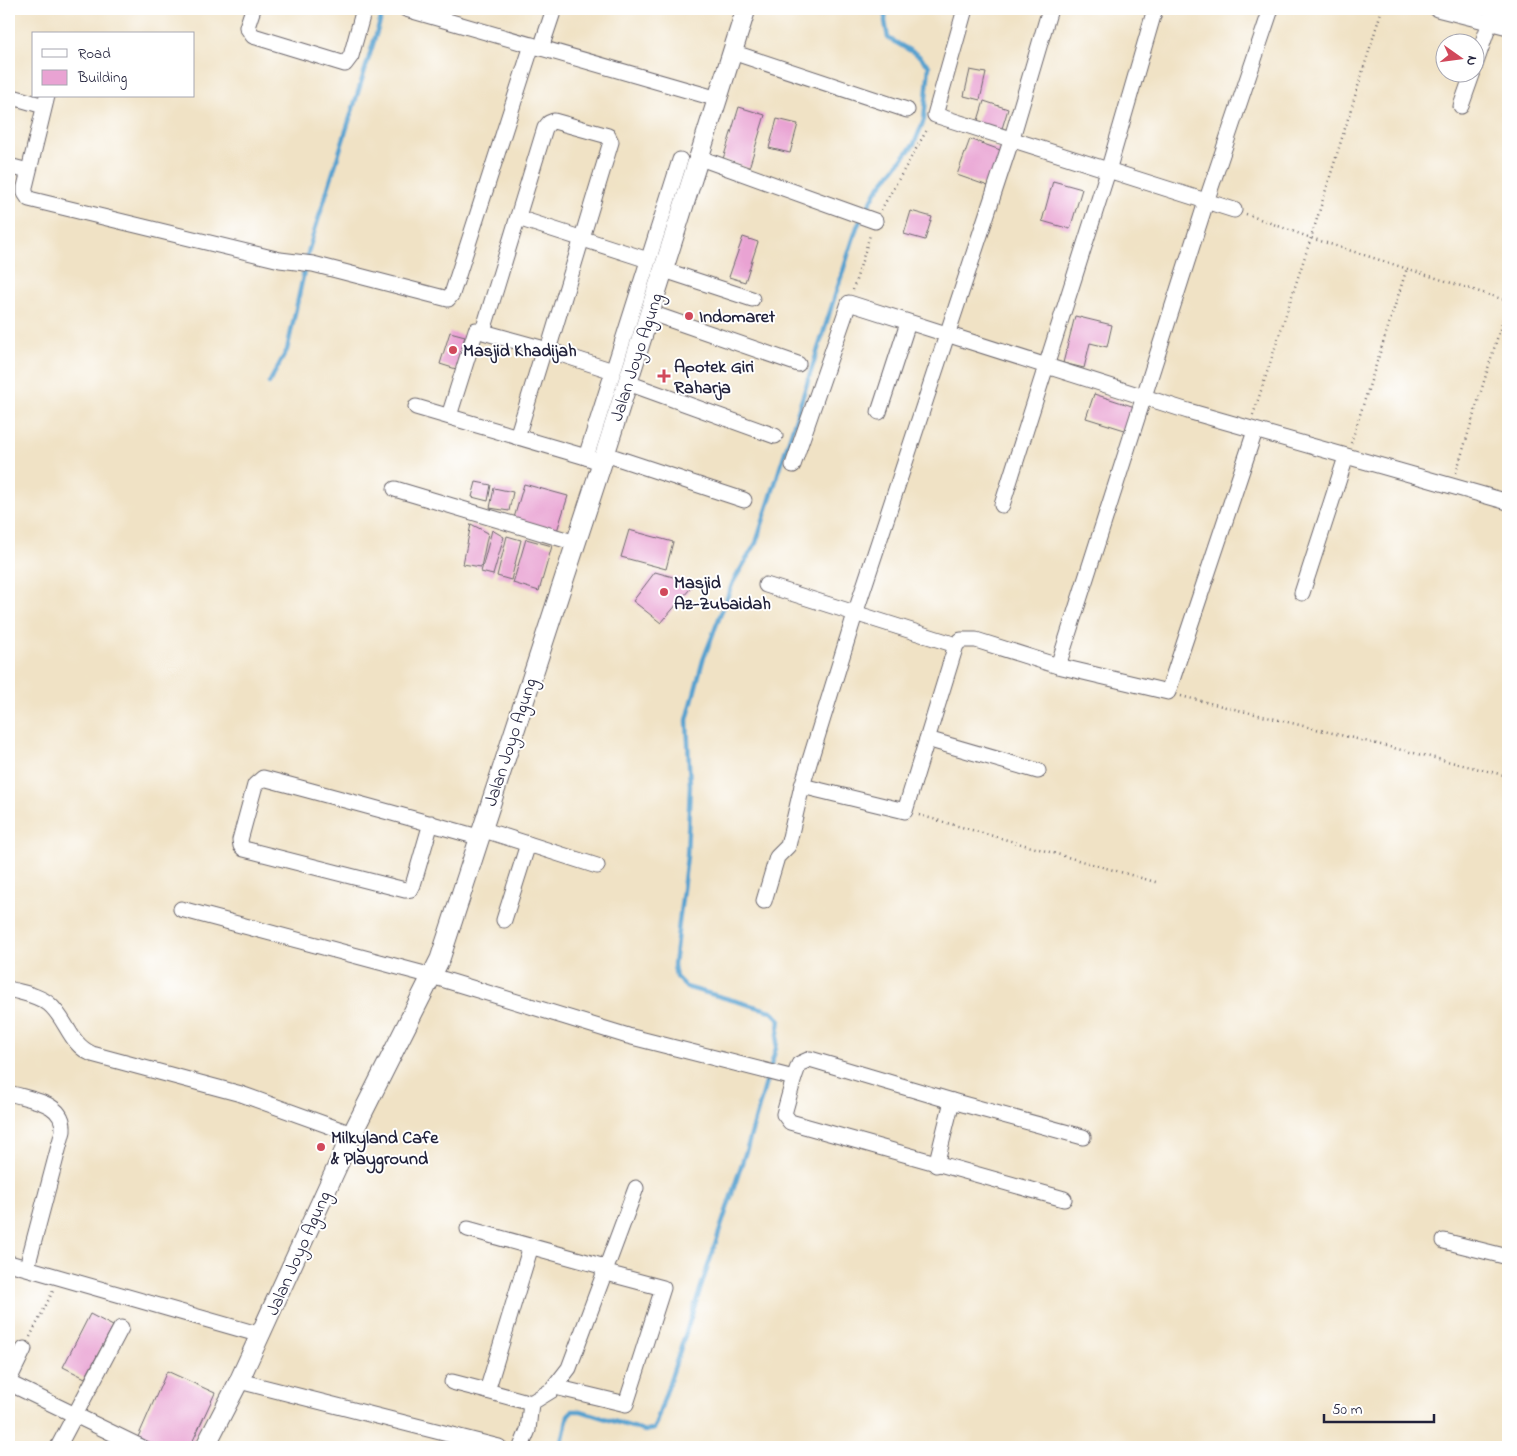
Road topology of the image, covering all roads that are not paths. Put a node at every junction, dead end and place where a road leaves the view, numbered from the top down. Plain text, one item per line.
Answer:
1 (253, 9) edge
2 (364, 9) edge
3 (406, 9) edge
4 (554, 9) edge
5 (746, 9) edge
6 (965, 9) edge
7 (1050, 9) edge
8 (1155, 9) edge
9 (1271, 9) edge
10 (1437, 9) edge
11 (1508, 13) edge
12 (1490, 16) edge
13 (1508, 27) edge
14 (1484, 36) edge
15 (536, 46) junction
16 (732, 52) junction
17 (1470, 82) edge
18 (9, 96) edge
19 (718, 99) junction
20 (46, 101) edge
21 (1462, 106) dead end
22 (908, 110) dead end
23 (1011, 141) junction
24 (700, 158) junction
25 (680, 160) dead end
26 (9, 166) edge
27 (28, 171) junction
28 (1108, 171) junction
29 (1206, 202) junction
30 (1234, 210) road end
31 (518, 218) junction
32 (867, 218) road end
33 (581, 238) junction
34 (656, 265) junction
35 (752, 299) dead end
36 (651, 313) junction
37 (908, 323) junction
38 (483, 331) junction
39 (946, 335) junction
40 (546, 349) junction
41 (798, 364) dead end
42 (1046, 366) junction
43 (613, 371) junction
44 (628, 383) junction
45 (1144, 396) junction
46 (416, 407) dead end
47 (879, 412) dead end
48 (449, 416) junction
49 (1251, 430) junction
50 (517, 436) junction
51 (775, 436) dead end
52 (1346, 457) junction
53 (598, 458) junction
54 (793, 465) dead end
55 (395, 489) dead end
56 (744, 500) dead end
57 (1508, 502) edge
58 (1002, 505) dead end
59 (576, 543) junction
60 (766, 585) dead end
61 (1302, 593) dead end
62 (855, 614) junction
63 (956, 644) junction
64 (1058, 666) junction
65 (927, 739) junction
66 (1038, 771) dead end
67 (802, 786) junction
68 (431, 823) junction
69 (480, 833) junction
70 (528, 844) junction
71 (597, 866) dead end
72 (764, 901) dead end
73 (181, 909) dead end
74 (504, 920) dead end
75 (432, 976) junction
76 (9, 990) edge
77 (794, 1078) junction
78 (9, 1093) edge
79 (952, 1101) junction
80 (352, 1134) junction
81 (1084, 1137) dead end
82 (936, 1165) junction
83 (636, 1188) dead end
84 (1064, 1200) dead end
85 (468, 1229) dead end
86 (1444, 1241) dead end
87 (531, 1246) junction
88 (1508, 1257) edge
89 (9, 1263) edge
90 (27, 1267) junction
91 (604, 1270) junction
92 (121, 1328) dead end
93 (261, 1334) junction
94 (24, 1350) road end
95 (9, 1381) edge
96 (239, 1381) junction
97 (452, 1382) dead end
98 (555, 1387) junction
99 (487, 1392) junction
100 (531, 1403) junction
101 (74, 1416) junction
102 (208, 1446) edge
103 (58, 1447) edge
104 (141, 1447) edge
105 (499, 1447) edge
106 (520, 1447) edge

1 - 2 street
3 - 15 street
4 - 15 street
5 - 16 main road, Jalan Joyo Agung
6 - 23 street
7 - 23 street
8 - 28 street
9 - 29 street
10 - 12 street
11 - 12 street
12 - 13 street
12 - 14 street
15 - 19 street
15 - 27 street
16 - 19 main road, Jalan Joyo Agung
16 - 22 street
17 - 21 street
18 - 20 street
19 - 24 main road, Jalan Joyo Agung
20 - 27 street
23 - 28 street
23 - 39 street
24 - 32 street
24 - 34 main road, Jalan Joyo Agung
25 - 34 street
26 - 27 street
28 - 29 street
28 - 42 street
29 - 30 street
29 - 45 street
31 - 33 street
31 - 33 street
31 - 38 street
33 - 34 street
33 - 40 street
34 - 35 street
34 - 36 main road, Jalan Joyo Agung
34 - 43 street
36 - 41 street
36 - 44 main road, Jalan Joyo Agung
37 - 39 street
37 - 47 street
37 - 54 street
38 - 40 street
38 - 48 street
39 - 42 street
39 - 62 street
40 - 43 street
40 - 50 street
42 - 45 street
42 - 58 street
43 - 53 street
44 - 51 street
44 - 53 main road, Jalan Joyo Agung
45 - 49 street
45 - 64 street
46 - 48 street
48 - 50 street
49 - 52 street
49 - 64 street
50 - 53 street
52 - 57 street
52 - 61 street
53 - 56 street
53 - 59 main road, Jalan Joyo Agung
55 - 59 street
59 - 69 main road, Jalan Joyo Agung
60 - 62 street
62 - 63 street
62 - 67 street
63 - 64 street
63 - 65 street
65 - 66 street
65 - 67 street
67 - 72 street
68 - 68 street
68 - 69 street
69 - 70 street
69 - 75 main road, Jalan Joyo Agung
70 - 71 street
70 - 74 street
73 - 75 street
75 - 77 street
75 - 80 main road, Jalan Joyo Agung
76 - 80 street
77 - 79 street
77 - 82 street
78 - 90 street
79 - 81 street
79 - 82 street
80 - 93 main road, Jalan Joyo Agung
82 - 84 street
83 - 91 street
85 - 87 street
86 - 88 street
87 - 91 street
87 - 99 street
89 - 90 street
90 - 93 street
91 - 98 street
91 - 98 street
92 - 101 street
93 - 96 main road, Jalan Joyo Agung
94 - 95 street
95 - 101 street
96 - 102 main road, Jalan Joyo Agung
96 - 105 street
97 - 99 street
98 - 100 street
99 - 100 street
100 - 106 street
101 - 103 street
101 - 104 street

